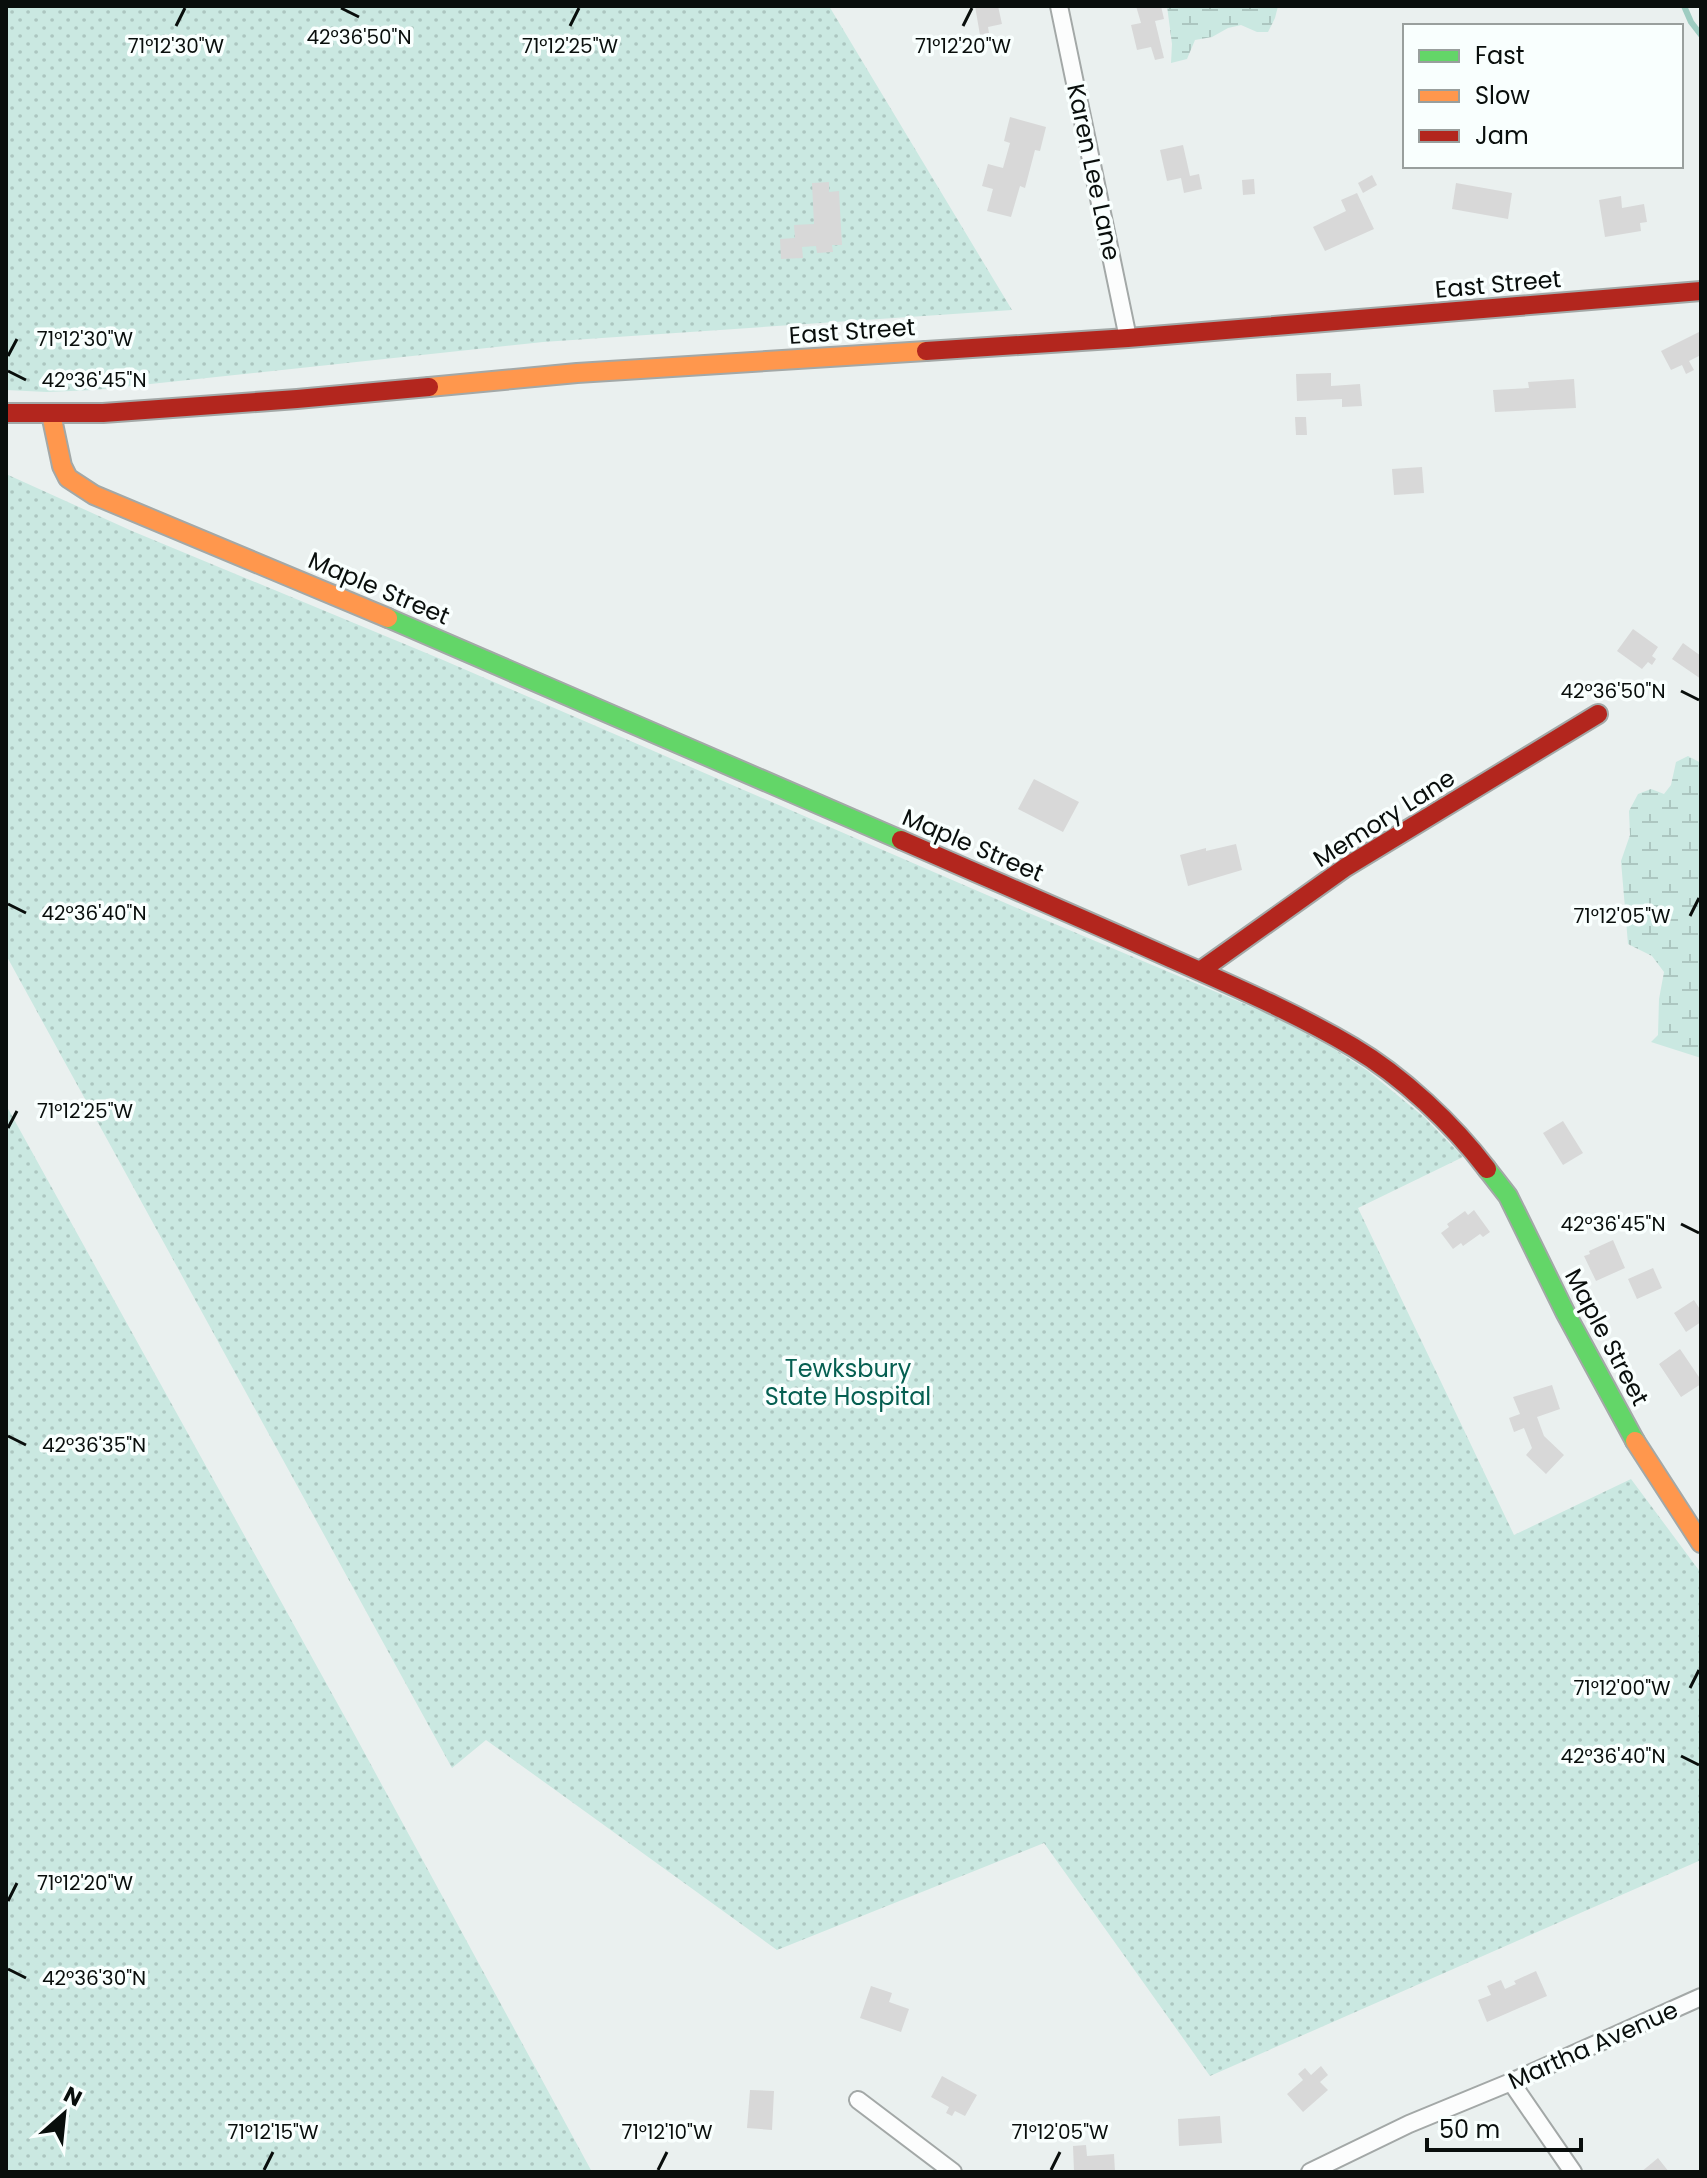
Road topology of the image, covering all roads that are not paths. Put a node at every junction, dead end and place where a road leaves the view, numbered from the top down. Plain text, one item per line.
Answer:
1 (1059, 6) edge
2 (1701, 291) edge
3 (1128, 338) junction
4 (6, 413) edge
5 (51, 414) junction
6 (1598, 714) dead end
7 (1200, 971) junction
8 (1701, 1543) edge
9 (1701, 1997) edge
10 (1511, 2082) junction
11 (858, 2100) dead end
12 (953, 2172) edge
13 (1310, 2172) edge
14 (1573, 2172) edge

1 - 3 street, Karen Lee Lane
2 - 3 street, East Street
3 - 5 street, East Street
4 - 5 street, East Street
5 - 7 street, Maple Street
6 - 7 street, Memory Lane
7 - 8 street, Maple Street
9 - 10 street, Martha Avenue
10 - 13 street, Martha Avenue
10 - 14 street
11 - 12 street

